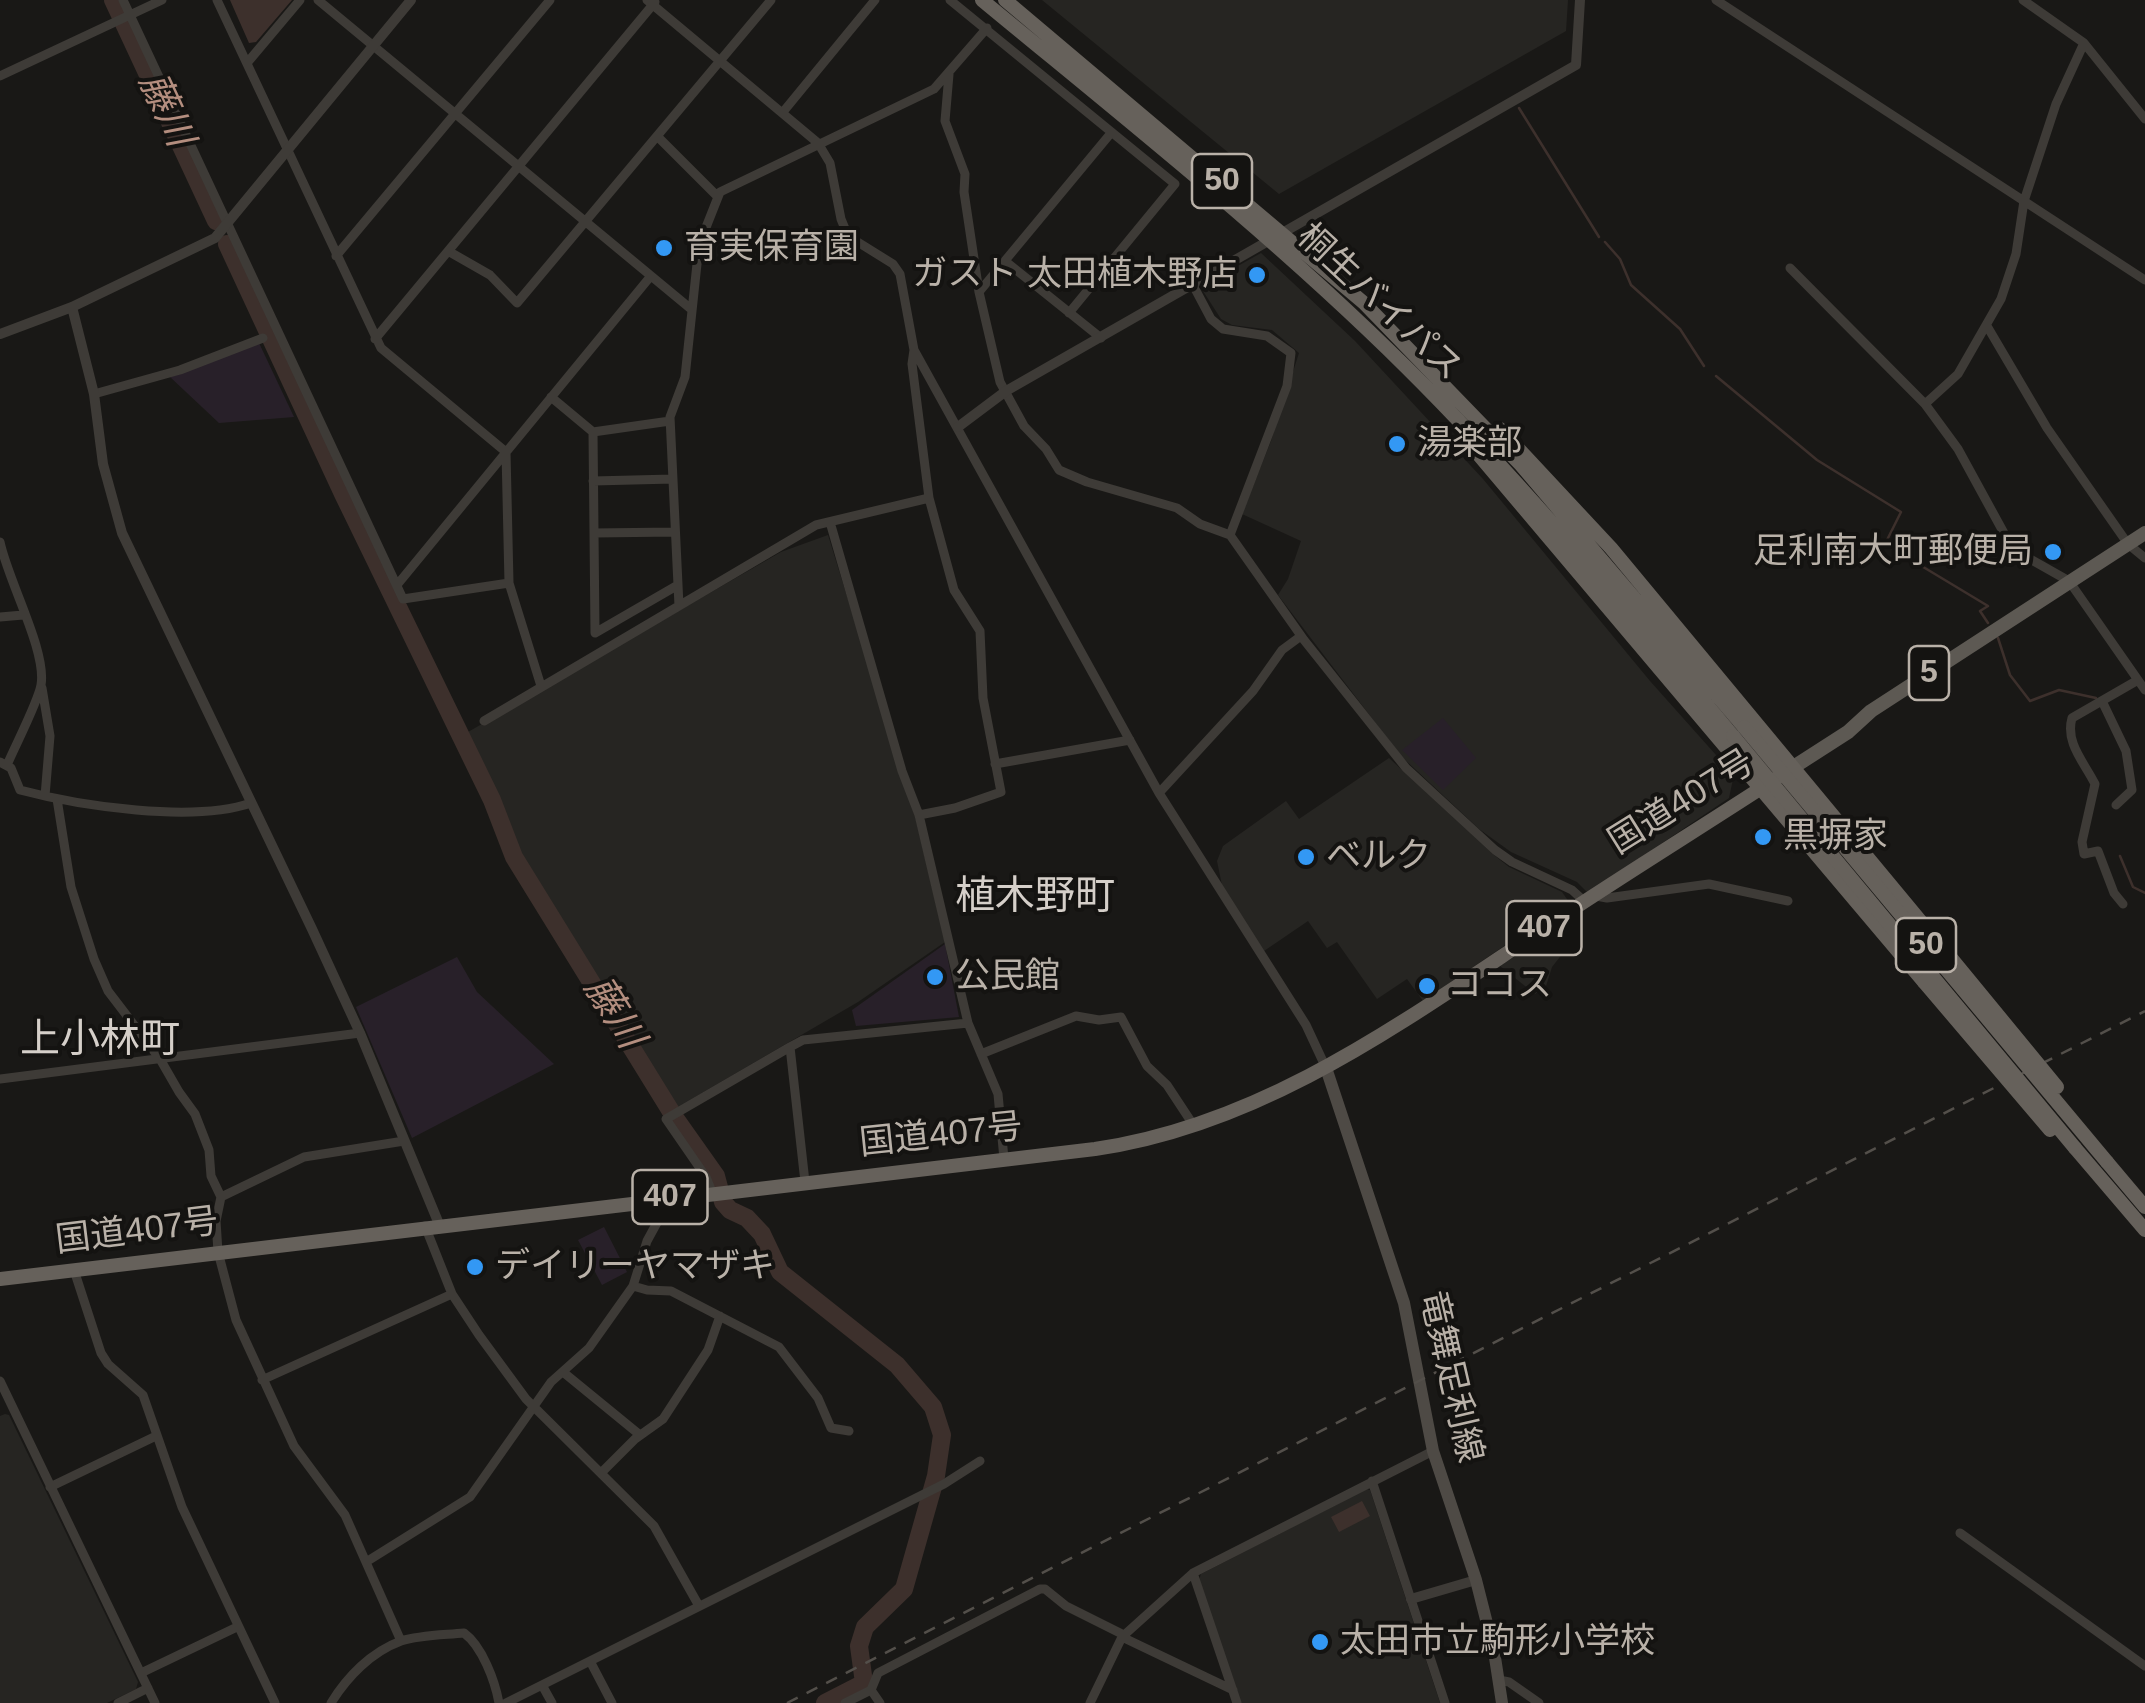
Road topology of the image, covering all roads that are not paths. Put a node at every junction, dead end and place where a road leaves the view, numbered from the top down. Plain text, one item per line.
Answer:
1 (123, 0) edge
2 (162, 0) edge
3 (217, 0) edge
4 (300, 0) edge
5 (318, 0) edge
6 (411, 0) edge
7 (550, 0) edge
8 (771, 0) edge
9 (875, 0) edge
10 (950, 0) edge
11 (982, 0) edge
12 (1005, 0) edge
13 (1580, 0) edge
14 (1716, 0) edge
15 (2023, 0) edge
16 (652, 2) edge
17 (130, 15) junction
18 (987, 28) junction
19 (2084, 43) junction
20 (372, 46) junction
21 (721, 61) junction
22 (248, 63) junction
23 (949, 74) junction
24 (0, 76) edge
25 (783, 112) junction
26 (456, 115) junction
27 (2145, 119) edge
28 (1112, 133) junction
29 (658, 137) junction
30 (818, 143) junction
31 (287, 151) junction
32 (519, 167) junction
33 (718, 198) junction
34 (2024, 201) junction
35 (228, 223) junction
36 (586, 223) junction
37 (1277, 237) junction
38 (448, 251) junction
39 (336, 256) junction
40 (1005, 261) junction
41 (1790, 268) dead end
42 (650, 278) junction
43 (2145, 280) edge
44 (1193, 285) junction
45 (979, 292) junction
46 (72, 307) junction
47 (691, 309) junction
48 (1070, 312) junction
49 (1988, 326) junction
50 (0, 334) edge
51 (263, 338) dead end
52 (375, 338) junction
53 (1100, 338) junction
54 (914, 350) junction
55 (1404, 365) junction
56 (1430, 370) junction
57 (1006, 391) junction
58 (94, 394) junction
59 (551, 397) junction
60 (1926, 404) junction
61 (670, 421) junction
62 (958, 427) junction
63 (593, 432) junction
64 (506, 452) junction
65 (672, 480) junction
66 (593, 481) junction
67 (930, 498) junction
68 (830, 522) junction
69 (675, 532) junction
70 (594, 533) junction
71 (2145, 533) edge
72 (1230, 534) junction
73 (0, 542) edge
74 (2128, 544) junction
75 (2145, 558) edge
76 (2069, 581) junction
77 (509, 584) junction
78 (397, 585) junction
79 (678, 586) junction
80 (679, 606) junction
81 (23, 615) junction
82 (0, 617) edge
83 (1301, 636) junction
84 (2138, 680) junction
85 (41, 686) junction
86 (542, 686) junction
87 (2145, 690) edge
88 (2102, 701) junction
89 (484, 721) dead end
90 (1738, 731) junction
91 (1130, 740) junction
92 (3, 763) edge
93 (995, 764) junction
94 (1792, 768) junction
95 (1762, 788) junction
96 (1159, 793) junction
97 (45, 796) junction
98 (57, 799) junction
99 (252, 803) junction
100 (2116, 805) dead end
101 (919, 815) junction
102 (1589, 898) junction
103 (1788, 902) dead end
104 (2123, 904) dead end
105 (968, 1023) junction
106 (360, 1033) junction
107 (790, 1047) junction
108 (982, 1054) junction
109 (160, 1058) junction
110 (1326, 1068) junction
111 (0, 1078) edge
112 (1194, 1126) junction
113 (404, 1141) junction
114 (2075, 1148) junction
115 (1004, 1159) junction
116 (2108, 1162) junction
117 (804, 1182) junction
118 (712, 1192) junction
119 (221, 1196) junction
120 (671, 1197) junction
121 (2145, 1207) edge
122 (432, 1225) junction
123 (2145, 1230) edge
124 (218, 1252) junction
125 (74, 1270) junction
126 (0, 1279) edge
127 (633, 1286) junction
128 (452, 1294) junction
129 (720, 1316) junction
130 (564, 1372) junction
131 (262, 1380) junction
132 (0, 1381) edge
133 (12, 1405) junction
134 (535, 1407) junction
135 (0, 1411) edge
136 (849, 1431) dead end
137 (156, 1436) junction
138 (640, 1436) junction
139 (1433, 1451) junction
140 (980, 1462) dead end
141 (600, 1472) junction
142 (1372, 1482) junction
143 (50, 1487) junction
144 (1960, 1533) dead end
145 (366, 1562) junction
146 (1193, 1573) junction
147 (1476, 1580) junction
148 (1412, 1599) junction
149 (699, 1606) junction
150 (236, 1627) junction
151 (1123, 1636) junction
152 (401, 1642) junction
153 (590, 1661) junction
154 (2145, 1666) edge
155 (141, 1673) junction
156 (1499, 1680) junction
157 (542, 1685) junction
158 (148, 1688) junction
159 (871, 1690) junction
160 (1233, 1690) junction
161 (118, 1703) edge
162 (155, 1703) edge
163 (274, 1703) edge
164 (331, 1703) edge
165 (502, 1703) edge
166 (552, 1703) edge
167 (612, 1703) edge
168 (845, 1703) edge
169 (880, 1703) edge
170 (1090, 1703) edge
171 (1237, 1703) edge
172 (1445, 1703) edge
173 (1502, 1703) edge
174 (1539, 1703) edge

1 - 17 street
2 - 17 street
3 - 22 street
4 - 22 street
5 - 20 street
6 - 20 street
7 - 26 street
8 - 21 street
9 - 25 street
10 - 18 street
11 - 37 highway, 桐生バイパス / 50
12 - 37 highway, 桐生バイパス / 50
13 - 37 street
14 - 34 street
15 - 19 street
16 - 21 street
16 - 32 street
17 - 24 street
17 - 35 street
18 - 23 street
18 - 28 street
19 - 27 street
19 - 34 street
20 - 26 street
20 - 31 street
21 - 25 street
21 - 29 street
22 - 31 street
23 - 30 street
23 - 45 street
25 - 30 street
26 - 32 street
26 - 39 street
28 - 40 street
28 - 48 street
29 - 33 street
29 - 36 street
30 - 33 street
30 - 54 street
31 - 35 street
31 - 39 street
32 - 36 street
32 - 38 street
33 - 47 street
34 - 43 street
34 - 49 street
35 - 46 street
35 - 78 street
36 - 38 street
36 - 42 street
37 - 44 street
37 - 55 highway, 桐生バイパス / 50
37 - 56 highway, 桐生バイパス / 50
38 - 52 street
39 - 52 street
40 - 45 street
40 - 48 street
41 - 60 street
42 - 47 street
42 - 59 street
44 - 53 street
44 - 72 street
45 - 57 street
46 - 50 street
46 - 58 street
47 - 61 street
48 - 53 street
49 - 60 street
49 - 74 street
51 - 58 street
52 - 64 street
53 - 57 street
54 - 62 street
54 - 67 street
55 - 90 highway, 桐生バイパス / 50
55 - 95 highway, 50
56 - 90 highway, 桐生バイパス / 50
56 - 94 highway, 50
57 - 62 street
57 - 72 street
58 - 99 street
59 - 63 street
59 - 64 street
60 - 76 street
61 - 63 street
61 - 65 street
62 - 91 street
63 - 66 street
64 - 77 street
64 - 78 street
65 - 66 street
65 - 69 street
66 - 70 street
67 - 68 street
67 - 93 street
68 - 80 street
68 - 101 street
69 - 70 street
69 - 79 street
70 - 79 street
71 - 74 main road, 5
72 - 83 street
73 - 81 street
74 - 75 street
74 - 76 main road, 5
76 - 84 street
76 - 94 main road, 5
77 - 78 street
77 - 86 street
79 - 80 street
80 - 86 street
81 - 82 street
81 - 85 street
83 - 96 street
83 - 102 street
84 - 87 street
84 - 88 street
85 - 92 street
85 - 97 street
86 - 89 street
88 - 100 street
88 - 104 street
90 - 114 highway, 50, bridge
90 - 116 highway, 50, bridge
91 - 93 street
91 - 96 street
92 - 97 street
93 - 101 street
94 - 95 highway, 国道407号 / 407
94 - 116 highway, 50, bridge
95 - 102 highway, 国道407号 / 407
95 - 114 highway, 50, bridge
96 - 110 street
97 - 98 street
98 - 99 street
98 - 109 street
99 - 106 street
101 - 105 street
102 - 103 street
102 - 110 highway, 国道407号 / 407
105 - 107 street
105 - 108 street
106 - 109 street
106 - 113 street
107 - 117 street
107 - 118 street
108 - 112 street
108 - 115 street
109 - 111 street
109 - 119 street
110 - 112 highway, 国道407号 / 407
110 - 139 main road, 竜舞足利線
112 - 115 highway, 国道407号 / 407
113 - 119 street
113 - 122 street
114 - 123 highway, 50
115 - 117 highway, 国道407号 / 407
116 - 121 highway, 50
117 - 118 highway, 国道407号 / 407
118 - 120 highway, 国道407号 / 407
119 - 124 street
120 - 122 highway, 国道407号 / 407
120 - 127 street
122 - 124 highway, 国道407号 / 407
122 - 128 street
124 - 125 highway, 国道407号 / 407
124 - 131 street
125 - 126 highway, 国道407号 / 407
125 - 137 street
127 - 129 street
127 - 130 street
128 - 131 street
128 - 134 street
129 - 136 street
129 - 138 street
130 - 134 street
130 - 138 street
131 - 145 street
132 - 133 street
133 - 135 street
133 - 143 street
134 - 141 street
134 - 145 street
137 - 143 street
137 - 150 street
138 - 141 street
139 - 142 street
139 - 147 main road, 竜舞足利線
140 - 149 street
141 - 149 street
142 - 146 street
142 - 148 street
143 - 155 street
144 - 154 street
145 - 152 street
146 - 151 street
146 - 160 street
147 - 148 street
147 - 156 main road, 竜舞足利線
148 - 172 street
149 - 153 street
150 - 155 street
150 - 163 street
151 - 159 street
151 - 160 street
151 - 170 street
152 - 164 street
152 - 165 street
153 - 157 street
153 - 167 street
155 - 158 street
156 - 173 main road, 竜舞足利線
156 - 174 street
157 - 165 street
157 - 166 street
158 - 161 street
158 - 162 street
159 - 168 street
159 - 169 street
160 - 171 street

